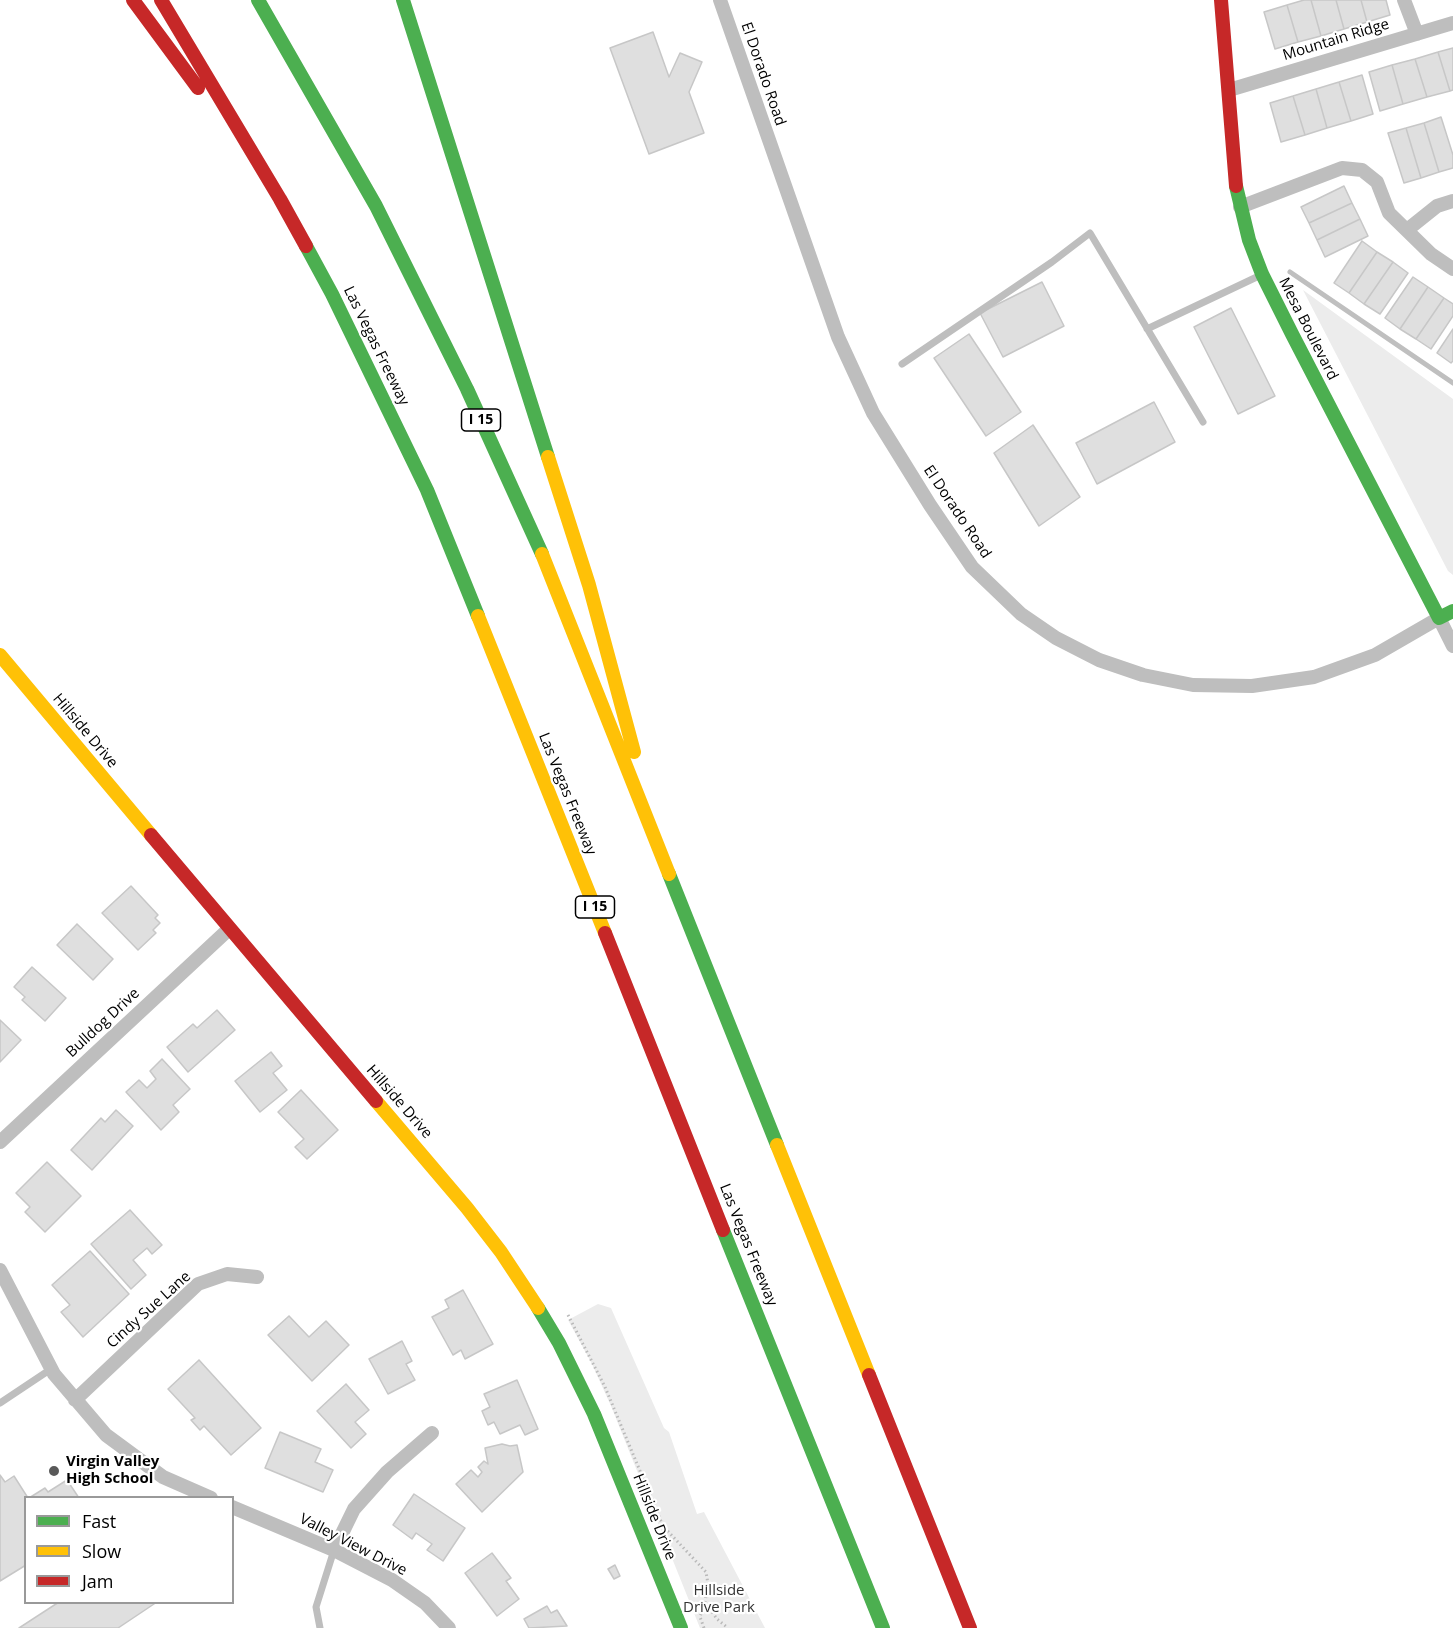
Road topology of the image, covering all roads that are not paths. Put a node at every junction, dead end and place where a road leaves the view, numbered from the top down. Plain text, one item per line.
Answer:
1 (133, 0) edge
2 (161, 0) edge
3 (258, 0) edge
4 (403, 0) edge
5 (720, 0) edge
6 (1221, 0) edge
7 (1404, 0) edge
8 (1453, 23) edge
9 (1417, 33) junction
10 (1228, 90) junction
11 (280, 199) junction
12 (1453, 201) edge
13 (1240, 207) junction
14 (1407, 230) junction
15 (1453, 269) edge
16 (1262, 274) junction
17 (1147, 329) junction
18 (902, 364) dead end
19 (1203, 422) dead end
20 (1453, 611) edge
21 (1439, 618) junction
22 (1453, 646) edge
23 (0, 655) edge
24 (663, 859) junction
25 (229, 929) junction
26 (0, 1142) edge
27 (0, 1270) edge
28 (257, 1277) dead end
29 (51, 1369) junction
30 (75, 1400) junction
31 (0, 1402) edge
32 (432, 1433) dead end
33 (209, 1496) edge
34 (234, 1508) edge
35 (334, 1550) junction
36 (320, 1628) edge
37 (449, 1628) edge
38 (681, 1628) edge
39 (883, 1628) edge
40 (970, 1628) edge

1 - 11 main road
2 - 11 main road, Las Vegas Freeway / I 15
3 - 24 main road, I 15
4 - 24 main road
5 - 21 street, El Dorado Road
6 - 10 main road, Mesa Boulevard
7 - 9 street
8 - 9 street, Mountain Ridge
9 - 10 street, Mountain Ridge
10 - 13 main road, Mesa Boulevard
11 - 39 main road, Las Vegas Freeway / I 15
12 - 14 street
13 - 14 street
13 - 16 main road, Mesa Boulevard
14 - 15 street
16 - 17 lane
16 - 21 main road, Mesa Boulevard
17 - 18 lane
17 - 19 lane
20 - 21 main road
21 - 22 street, Mesa Boulevard
23 - 25 main road, Hillside Drive
24 - 40 main road, I 15
25 - 26 street, Bulldog Drive
25 - 38 main road, Hillside Drive
27 - 29 street
28 - 30 street, Cindy Sue Lane
29 - 30 street
29 - 31 lane
30 - 33 street
32 - 35 street
34 - 35 street, Valley View Drive
35 - 36 lane
35 - 37 street, Valley View Drive

